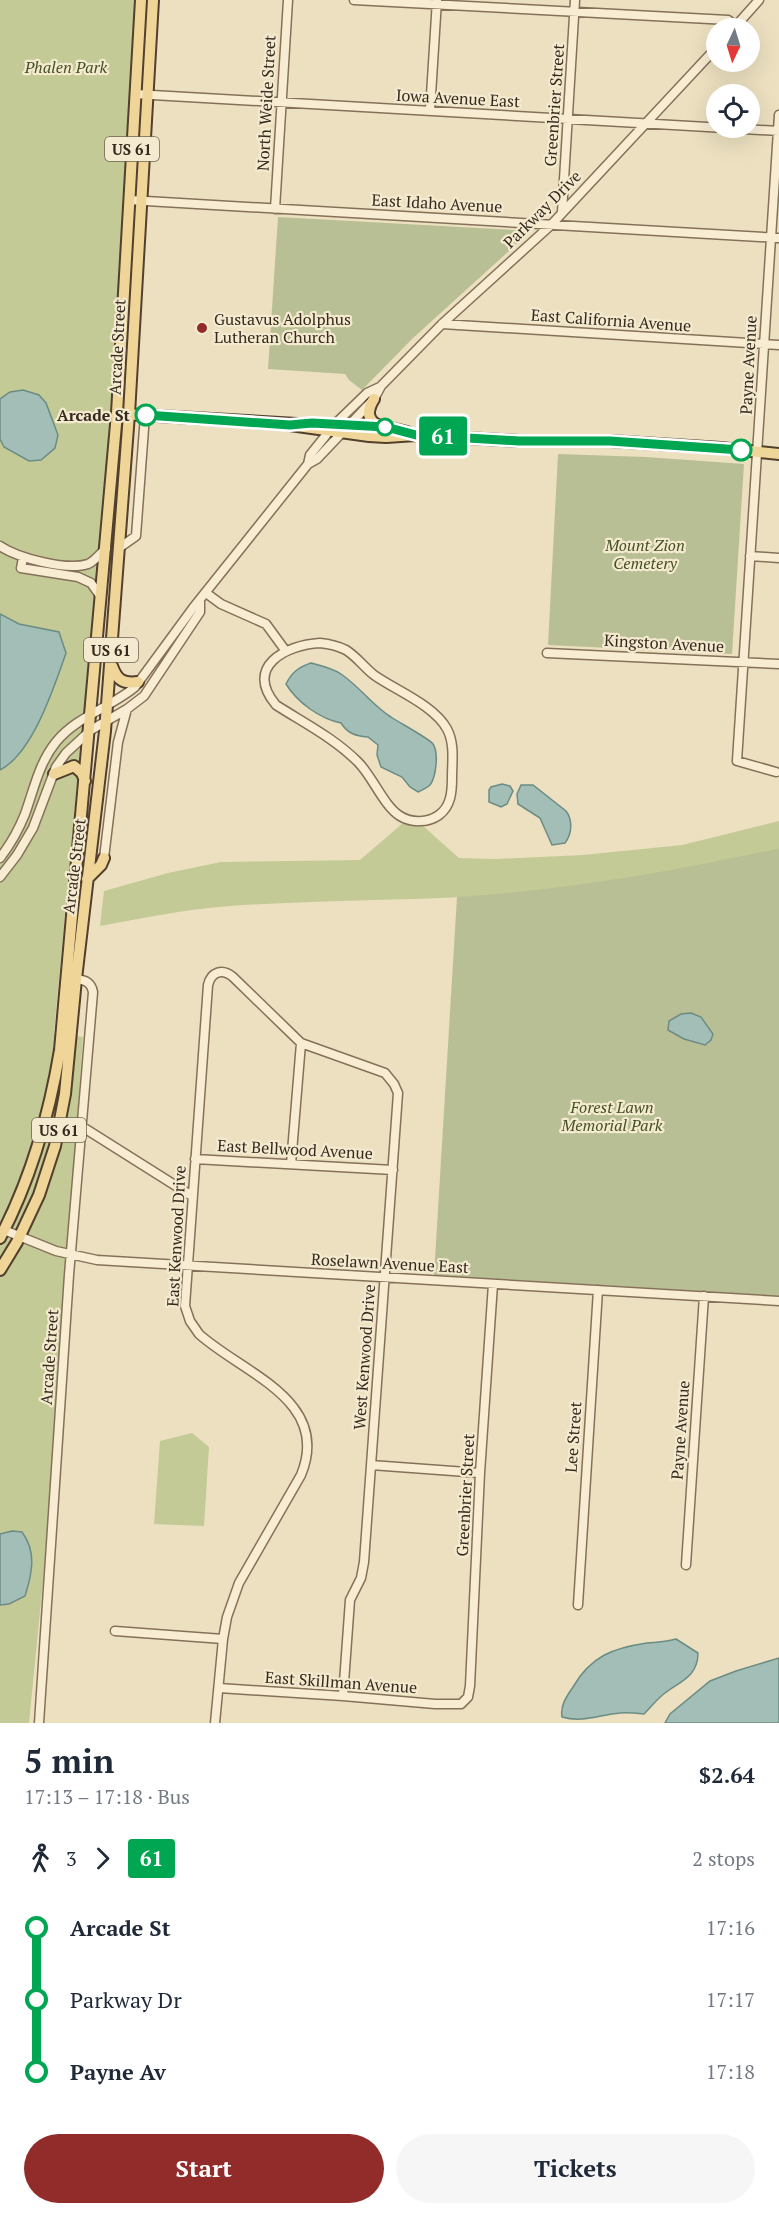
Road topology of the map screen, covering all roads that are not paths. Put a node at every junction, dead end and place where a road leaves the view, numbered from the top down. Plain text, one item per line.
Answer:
1 (141, 0) edge
2 (153, 0) edge
3 (288, 0) edge
4 (354, 0) edge
5 (575, 0) edge
6 (759, 0) edge
7 (437, 2) edge
8 (574, 13) junction
9 (743, 18) edge
10 (706, 19) edge
11 (706, 59) edge
12 (135, 94) junction
13 (148, 94) junction
14 (281, 102) junction
15 (430, 111) junction
16 (779, 115) edge
17 (568, 119) junction
18 (647, 123) junction
19 (778, 131) edge
20 (129, 200) junction
21 (141, 201) junction
22 (275, 209) junction
23 (562, 212) junction
24 (551, 225) junction
25 (775, 238) edge
26 (442, 324) junction
27 (764, 345) junction
28 (779, 345) edge
29 (381, 386) junction
30 (374, 399) junction
31 (117, 414) junction
32 (129, 414) junction
33 (145, 415) junction
34 (386, 427) junction
35 (338, 428) junction
36 (416, 435) junction
37 (758, 452) junction
38 (779, 454) edge
39 (0, 546) edge
40 (106, 547) junction
41 (119, 548) junction
42 (750, 556) junction
43 (23, 558) junction
44 (779, 558) edge
45 (56, 563) junction
46 (70, 565) junction
47 (55, 574) junction
48 (69, 576) junction
49 (206, 593) junction
50 (102, 599) junction
51 (200, 602) junction
52 (285, 650) junction
53 (547, 653) dead end
54 (110, 662) junction
55 (743, 662) junction
56 (779, 664) edge
57 (138, 682) junction
58 (106, 707) junction
59 (127, 709) junction
60 (92, 715) junction
61 (105, 722) junction
62 (90, 730) junction
63 (776, 772) dead end
64 (54, 774) junction
65 (86, 783) junction
66 (0, 858) edge
67 (104, 858) joint
68 (0, 877) edge
69 (83, 885) junction
70 (71, 979) junction
71 (302, 1043) junction
72 (81, 1126) junction
73 (195, 1158) junction
74 (291, 1164) junction
75 (393, 1170) junction
76 (192, 1196) junction
77 (2, 1234) edge
78 (20, 1236) junction
79 (71, 1256) junction
80 (187, 1266) junction
81 (0, 1270) edge
82 (385, 1278) junction
83 (493, 1284) junction
84 (598, 1290) junction
85 (704, 1296) junction
86 (779, 1301) edge
87 (371, 1465) junction
88 (480, 1473) junction
89 (686, 1565) dead end
90 (578, 1605) dead end
91 (115, 1631) dead end
92 (223, 1638) junction
93 (219, 1688) junction
94 (344, 1696) junction
95 (461, 1704) joint
96 (39, 1723) edge
97 (215, 1723) edge

1 - 12 main road, Arcade Street / US 61
2 - 13 main road, Arcade Street / US 61
3 - 14 street, North Weide Street
4 - 7 street
5 - 8 street, Greenbrier Street
6 - 9 street
7 - 8 street
7 - 15 street
8 - 10 street
8 - 17 street, Greenbrier Street
11 - 18 street, Parkway Drive
12 - 13 street, Iowa Avenue East
12 - 20 main road, Arcade Street / US 61
13 - 14 street, Iowa Avenue East
13 - 21 main road, Arcade Street / US 61
14 - 15 street, Iowa Avenue East
14 - 22 street, North Weide Street
15 - 17 street, Iowa Avenue East
16 - 19 street, Payne Avenue
17 - 18 street, Iowa Avenue East
17 - 23 street, Greenbrier Street
18 - 19 street, Iowa Avenue East
18 - 23 street, Parkway Drive
19 - 25 street, Payne Avenue
20 - 21 street, East Idaho Avenue
20 - 31 main road, Arcade Street / US 61
21 - 22 street, East Idaho Avenue
21 - 32 main road, Arcade Street / US 61
22 - 24 street, East Idaho Avenue
23 - 24 street, Parkway Drive
24 - 25 street, East Idaho Avenue
24 - 26 street, Parkway Drive
25 - 27 street, Payne Avenue
26 - 27 street, East California Avenue
26 - 29 street, Parkway Drive
27 - 28 street, East California Avenue
27 - 37 street, Payne Avenue
29 - 30 street, Parkway Drive
29 - 35 street, Parkway Drive
30 - 34 main road
30 - 35 street, Parkway Drive
31 - 32 main road
31 - 40 main road, Arcade Street / US 61
32 - 33 main road
32 - 41 main road, Arcade Street / US 61
33 - 35 main road
33 - 41 street
34 - 35 main road
34 - 36 main road
35 - 36 main road
35 - 49 street, Parkway Drive
36 - 37 main road
37 - 38 main road
37 - 42 street, Payne Avenue
39 - 43 street
40 - 46 street
40 - 50 main road, Arcade Street / US 61
41 - 54 main road, Arcade Street / US 61
42 - 44 street
42 - 55 street, Payne Avenue
43 - 45 street
43 - 47 street
45 - 46 street
45 - 47 street
46 - 48 street
47 - 48 street
48 - 50 street
49 - 51 street, Parkway Drive
49 - 52 street
50 - 60 main road, Arcade Street / US 61
51 - 57 street, Parkway Drive
51 - 59 street, Parkway Drive
52 - 52 street
53 - 55 street, Kingston Avenue
54 - 57 main road
54 - 58 main road, Arcade Street / US 61
55 - 56 street, Kingston Avenue
55 - 63 street, Payne Avenue
57 - 58 street, Parkway Drive
58 - 60 street, Parkway Drive
58 - 61 main road, Arcade Street / US 61
59 - 61 street, Parkway Drive
59 - 67 street
60 - 62 main road, Arcade Street / US 61
60 - 66 street, Parkway Drive
61 - 62 street, Parkway Drive
61 - 69 main road, Arcade Street / US 61
62 - 64 street, Parkway Drive
62 - 65 main road, Arcade Street / US 61
64 - 65 main road
64 - 68 street, Parkway Drive
65 - 69 main road, Arcade Street / US 61
67 - 69 main road
69 - 70 main road, Arcade Street / US 61
70 - 72 street, Arcade Street
70 - 77 main road, US 61
70 - 78 main road, US 61
71 - 73 street, East Kenwood Drive
71 - 74 street
71 - 75 street, West Kenwood Drive
72 - 76 street
72 - 79 street, Arcade Street
73 - 74 street, East Bellwood Avenue
73 - 76 street, East Kenwood Drive
74 - 75 street, East Bellwood Avenue
75 - 82 street, West Kenwood Drive
76 - 80 street, East Kenwood Drive
77 - 78 street, Roselawn Avenue East
78 - 79 street, Roselawn Avenue East
78 - 81 main road, US 61
79 - 80 street, Roselawn Avenue East
79 - 96 street, Arcade Street
80 - 82 street, Roselawn Avenue East
80 - 92 street, East Kenwood Drive
82 - 83 street, Roselawn Avenue East
82 - 87 street, West Kenwood Drive
83 - 84 street, Roselawn Avenue East
83 - 88 street, Greenbrier Street
84 - 85 street, Roselawn Avenue East
84 - 90 street, Lee Street
85 - 86 street, Roselawn Avenue East
85 - 89 street, Payne Avenue
87 - 88 street
87 - 94 street, West Kenwood Drive
88 - 95 street, Greenbrier Street
91 - 92 street
92 - 93 street, East Kenwood Drive
93 - 94 street, East Skillman Avenue
93 - 97 street, East Kenwood Drive
94 - 95 street, East Skillman Avenue

